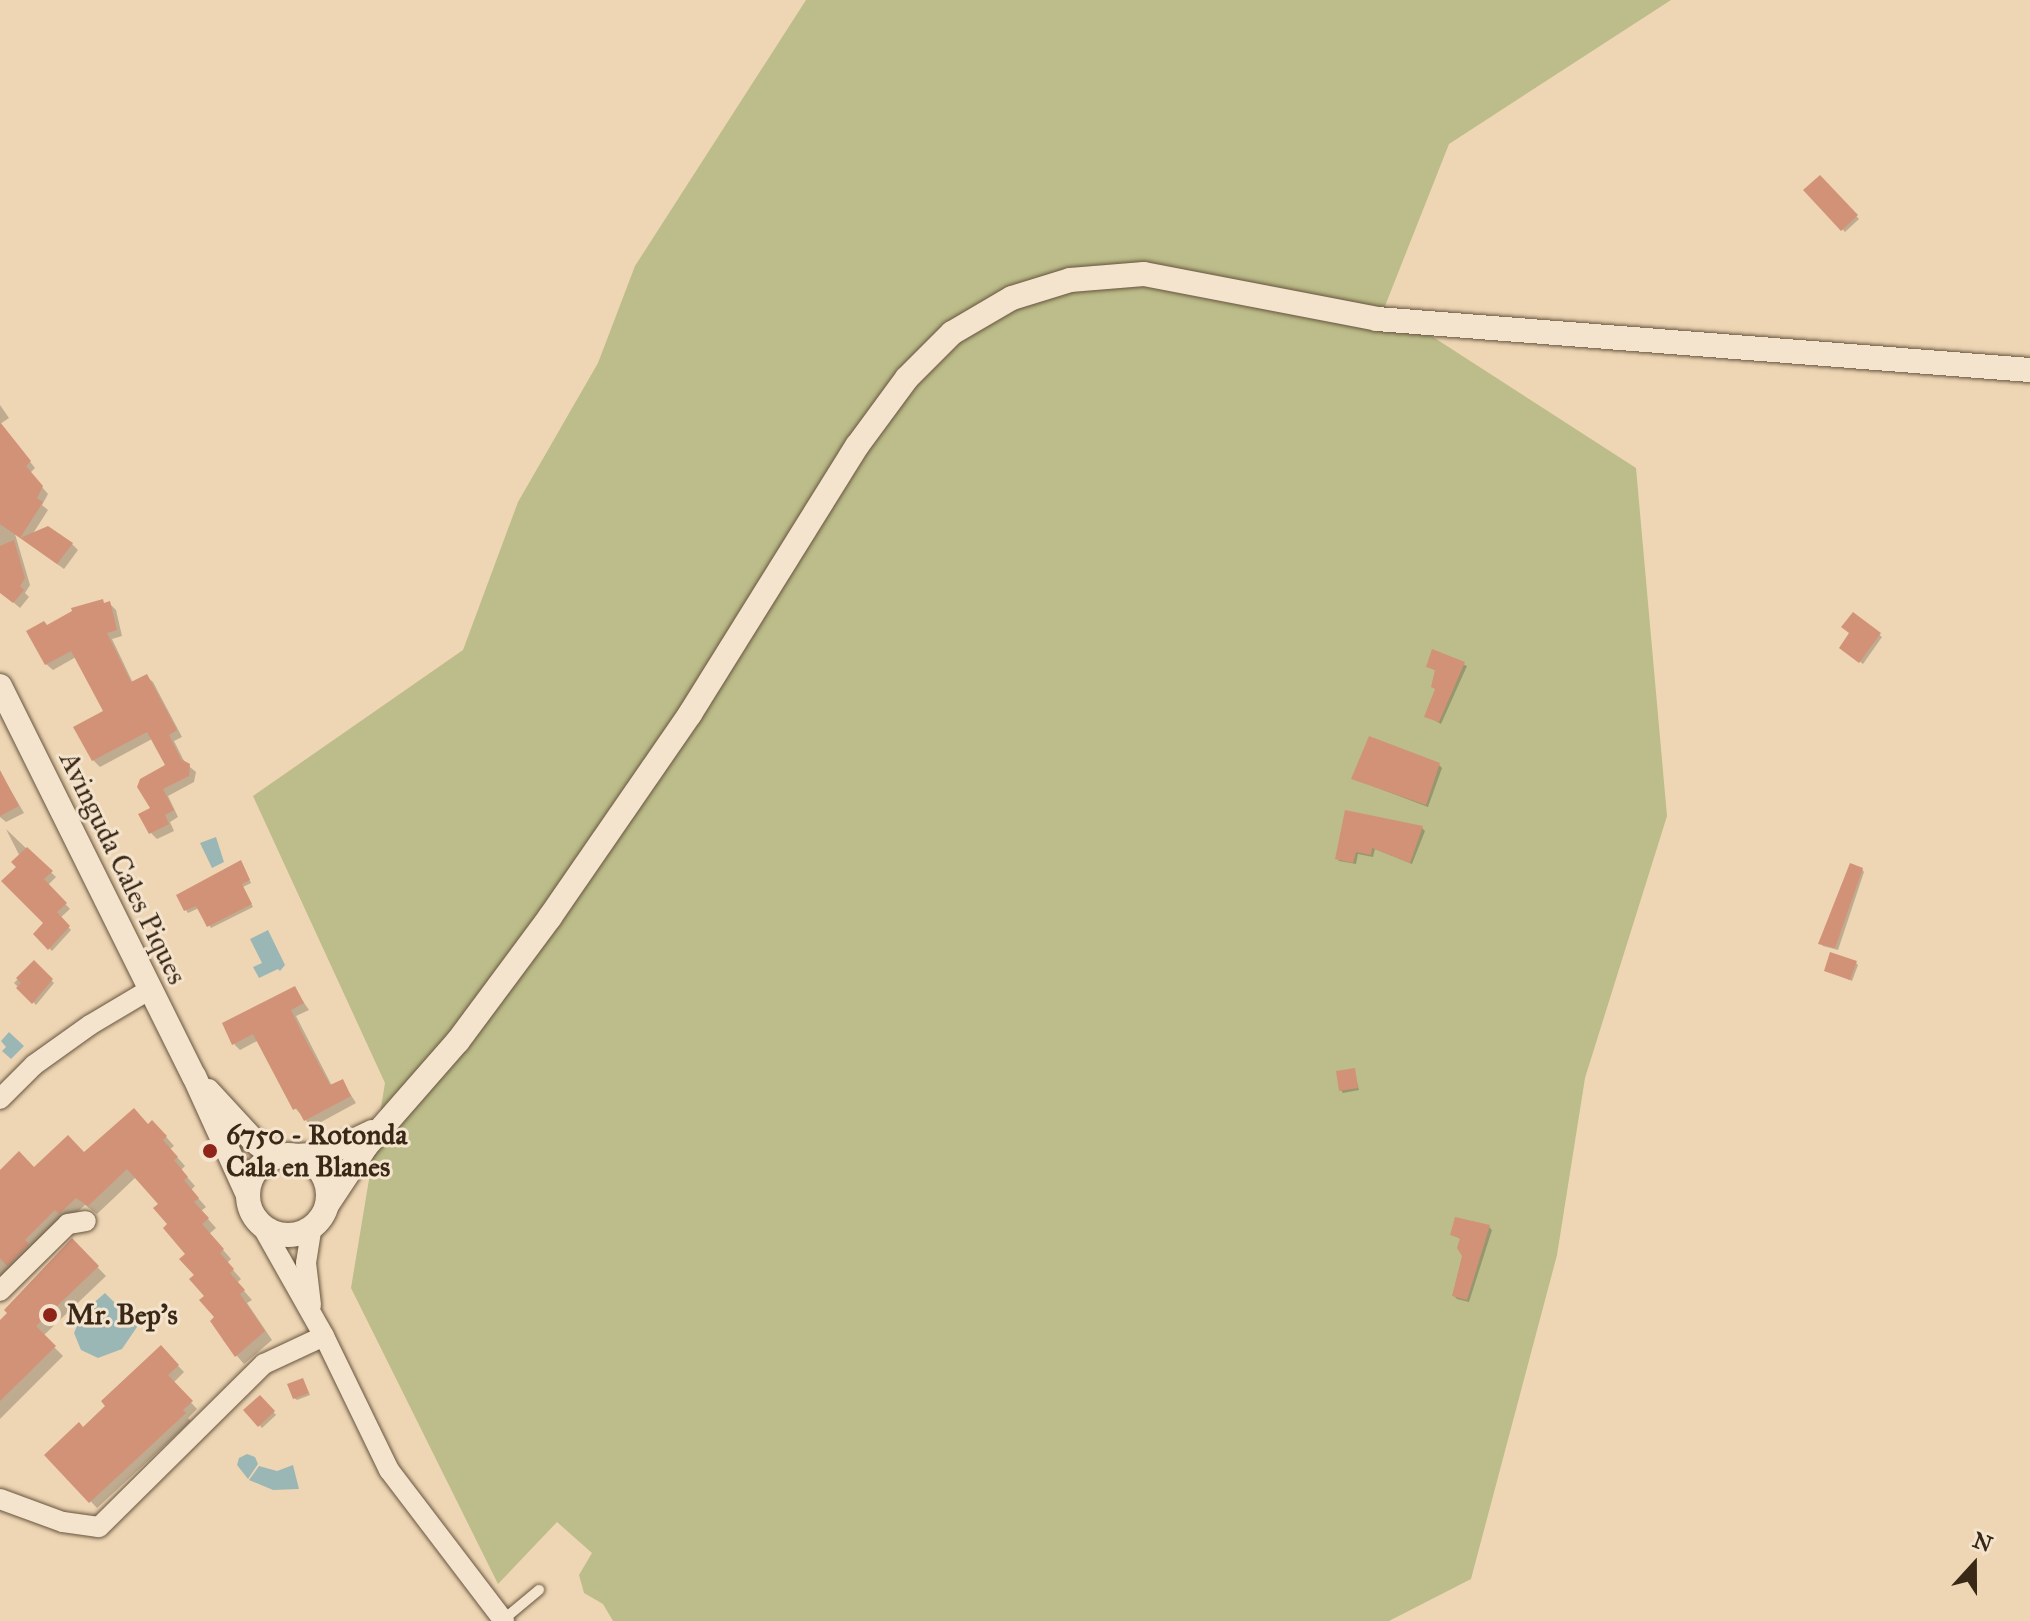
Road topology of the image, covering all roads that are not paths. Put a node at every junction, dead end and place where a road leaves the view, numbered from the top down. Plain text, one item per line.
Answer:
1 (2030, 370) edge
2 (0, 686) edge
3 (149, 990) junction
4 (194, 1076) junction
5 (0, 1099) edge
6 (381, 1127) junction
7 (285, 1156) junction
8 (248, 1195) junction
9 (327, 1205) junction
10 (86, 1221) dead end
11 (262, 1226) junction
12 (312, 1227) junction
13 (0, 1291) edge
14 (313, 1317) junction
15 (324, 1336) junction
16 (0, 1499) edge
17 (539, 1590) dead end
18 (503, 1621) edge

1 - 6 street
2 - 3 street, Avinguda Cales Piques
3 - 4 street, Avinguda Cales Piques
3 - 5 street
4 - 7 street, Avinguda Cales Piques
4 - 8 street, Avinguda Cales Piques
6 - 7 street
6 - 9 street
7 - 8 street
7 - 9 street
8 - 11 street
9 - 12 street
10 - 13 street
11 - 12 street
11 - 14 street
12 - 14 street
14 - 15 street
15 - 16 street
15 - 18 street
17 - 18 lane

